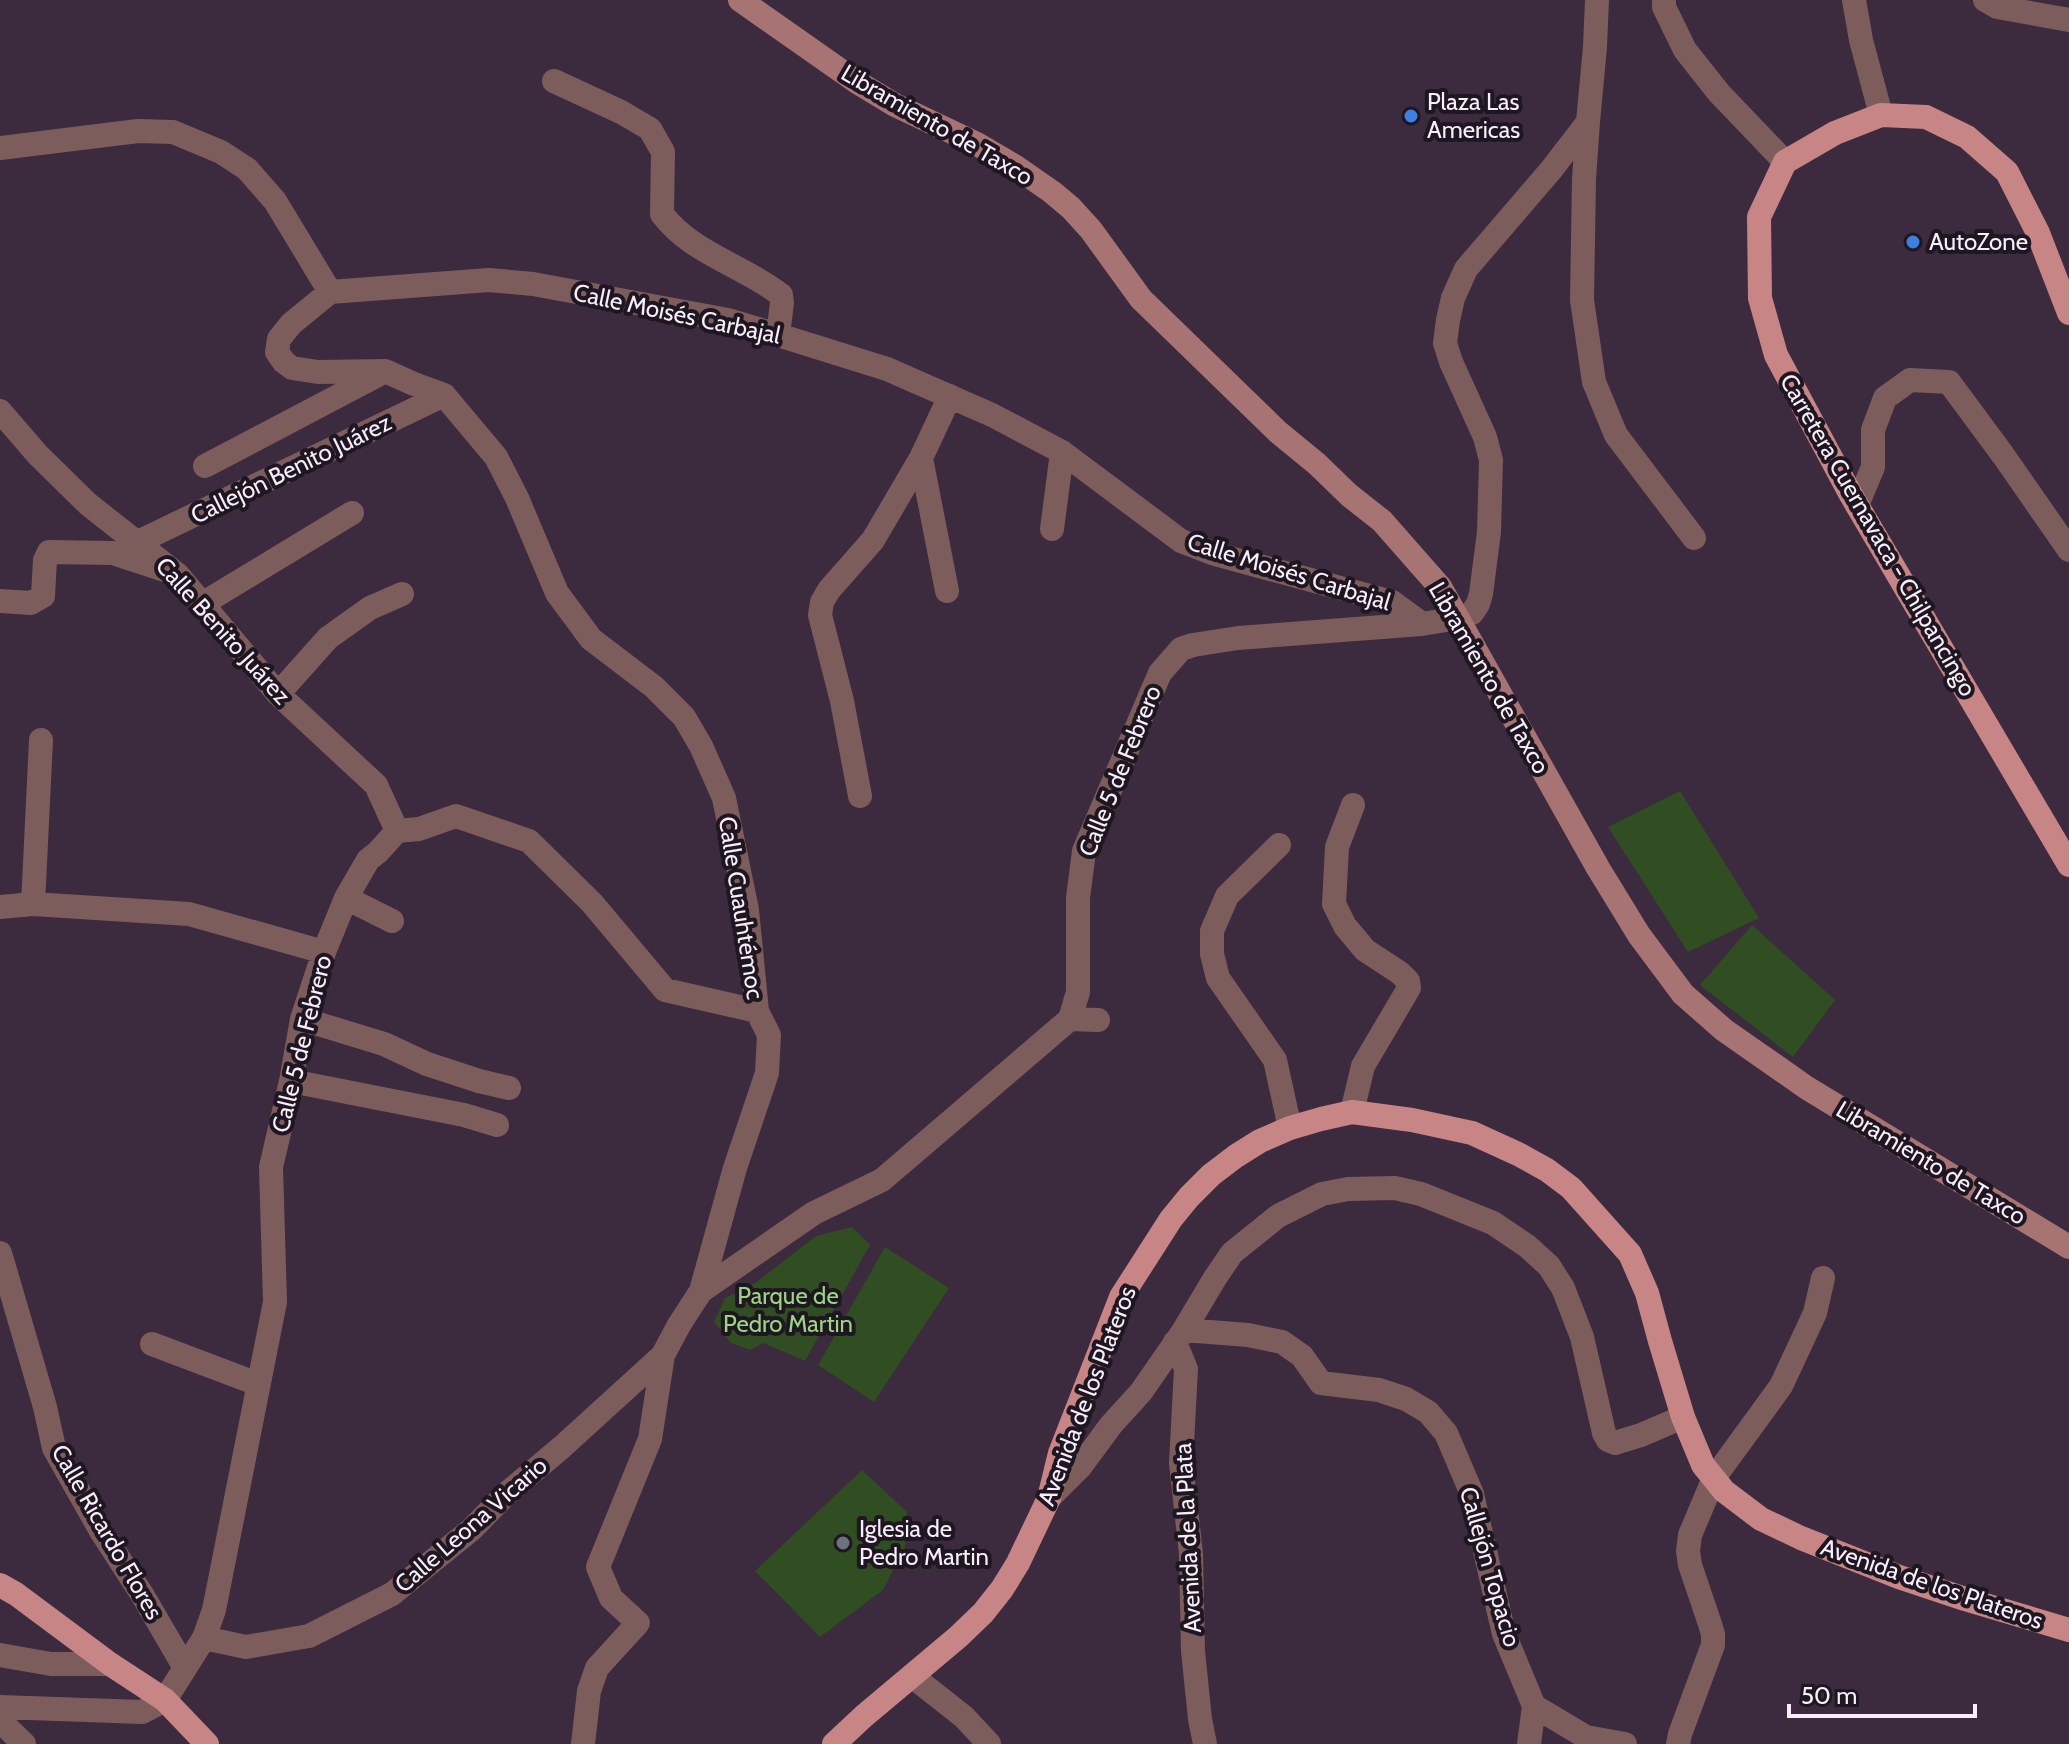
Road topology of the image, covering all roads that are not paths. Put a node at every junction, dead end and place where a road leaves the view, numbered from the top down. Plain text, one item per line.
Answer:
1 (740, 0) edge
2 (1597, 0) edge
3 (1664, 0) edge
4 (1854, 0) edge
5 (1985, 0) edge
6 (2069, 20) edge
7 (554, 81) dead end
8 (1881, 115) junction
9 (1588, 122) junction
10 (0, 148) edge
11 (1785, 162) junction
12 (330, 292) junction
13 (2069, 313) edge
14 (778, 335) junction
15 (385, 371) junction
16 (444, 395) junction
17 (950, 396) junction
18 (0, 411) edge
19 (1062, 452) junction
20 (921, 458) junction
21 (205, 466) dead end
22 (1857, 505) junction
23 (352, 513) dead end
24 (1052, 529) dead end
25 (1694, 538) dead end
26 (138, 542) junction
27 (2069, 550) edge
28 (178, 575) junction
29 (947, 591) dead end
30 (402, 594) dead end
31 (0, 601) edge
32 (202, 604) junction
33 (1458, 618) junction
34 (1422, 624) junction
35 (278, 694) junction
36 (41, 740) dead end
37 (860, 796) dead end
38 (1353, 805) dead end
39 (397, 831) junction
40 (1279, 845) dead end
41 (2069, 865) edge
42 (346, 898) junction
43 (33, 904) junction
44 (0, 907) edge
45 (392, 921) dead end
46 (324, 952) junction
47 (757, 1011) junction
48 (302, 1019) junction
49 (1070, 1019) junction
50 (1098, 1020) dead end
51 (291, 1081) junction
52 (509, 1088) dead end
53 (1352, 1112) junction
54 (497, 1125) dead end
55 (1290, 1128) junction
56 (2069, 1247) edge
57 (0, 1253) edge
58 (1823, 1278) dead end
59 (701, 1291) junction
60 (1180, 1336) junction
61 (152, 1344) dead end
62 (663, 1355) junction
63 (258, 1384) junction
64 (1683, 1417) junction
65 (1714, 1478) junction
66 (1049, 1498) junction
67 (0, 1585) edge
68 (2064, 1629) edge
69 (204, 1638) junction
70 (0, 1655) edge
71 (110, 1664) junction
72 (185, 1668) junction
73 (912, 1676) junction
74 (165, 1700) junction
75 (1534, 1706) junction
76 (0, 1707) edge
77 (0, 1721) edge
78 (24, 1744) edge
79 (207, 1744) edge
80 (583, 1744) edge
81 (834, 1744) edge
82 (989, 1744) edge
83 (1205, 1744) edge
84 (1529, 1744) edge
85 (1625, 1744) edge
86 (1678, 1744) edge

1 - 33 main road, Libramiento de Taxco
2 - 9 street
3 - 11 street
4 - 8 street
5 - 6 street
7 - 14 street
8 - 11 main road
8 - 13 main road
9 - 25 street
9 - 33 street
10 - 12 street
11 - 22 main road, Carretera Cuernavaca - Chilpancingo
12 - 14 street, Calle Moisés Carbajal
12 - 15 street, Calle Cuauhtémoc
14 - 17 street, Calle Moisés Carbajal
15 - 16 street, Calle Cuauhtémoc
15 - 21 street
16 - 26 street, Callejón Benito Juárez
16 - 47 street, Calle Cuauhtémoc
17 - 19 street, Calle Moisés Carbajal
17 - 20 street
18 - 26 street, Calle Benito Juárez
19 - 24 street
19 - 34 street, Calle Moisés Carbajal
20 - 29 street
20 - 37 street
22 - 27 street
22 - 41 main road, Carretera Cuernavaca - Chilpancingo
23 - 32 street
26 - 28 street, Calle Benito Juárez
28 - 31 street
28 - 32 street, Calle Benito Juárez
30 - 35 street
32 - 35 street, Calle Benito Juárez
33 - 34 street
33 - 56 main road, Libramiento de Taxco
34 - 49 street, Calle 5 de Febrero
35 - 39 street, Calle Benito Juárez
36 - 43 street
38 - 53 street
39 - 42 street, Calle 5 de Febrero
39 - 47 street
40 - 55 street
42 - 45 street
42 - 46 street, Calle 5 de Febrero
43 - 44 street
43 - 46 street
46 - 48 street, Calle 5 de Febrero
47 - 59 street
48 - 51 street, Calle 5 de Febrero
48 - 52 street
49 - 50 street
49 - 59 street
51 - 54 street
51 - 63 street, Calle 5 de Febrero
53 - 55 main road, Avenida de los Plateros
53 - 64 main road, Avenida de los Plateros
55 - 66 main road, Avenida de los Plateros
57 - 72 street, Calle Ricardo Flores
58 - 65 street
59 - 62 street
60 - 64 street
60 - 66 street
60 - 75 street, Callejón Topacio
60 - 83 street, Avenida de la Plata
61 - 63 street
62 - 69 street, Calle Leona Vicario
62 - 80 street
63 - 69 street, Calle 5 de Febrero
64 - 65 main road, Avenida de los Plateros
65 - 68 main road, Avenida de los Plateros
65 - 86 street
66 - 73 main road, Avenida de los Plateros
67 - 71 main road
69 - 72 street, Calle 5 de Febrero
70 - 71 street
71 - 74 main road
72 - 74 street, Calle 5 de Febrero
73 - 81 main road, Avenida de los Plateros
73 - 82 street
74 - 76 street
74 - 79 main road
75 - 84 street
75 - 85 street
77 - 78 street

